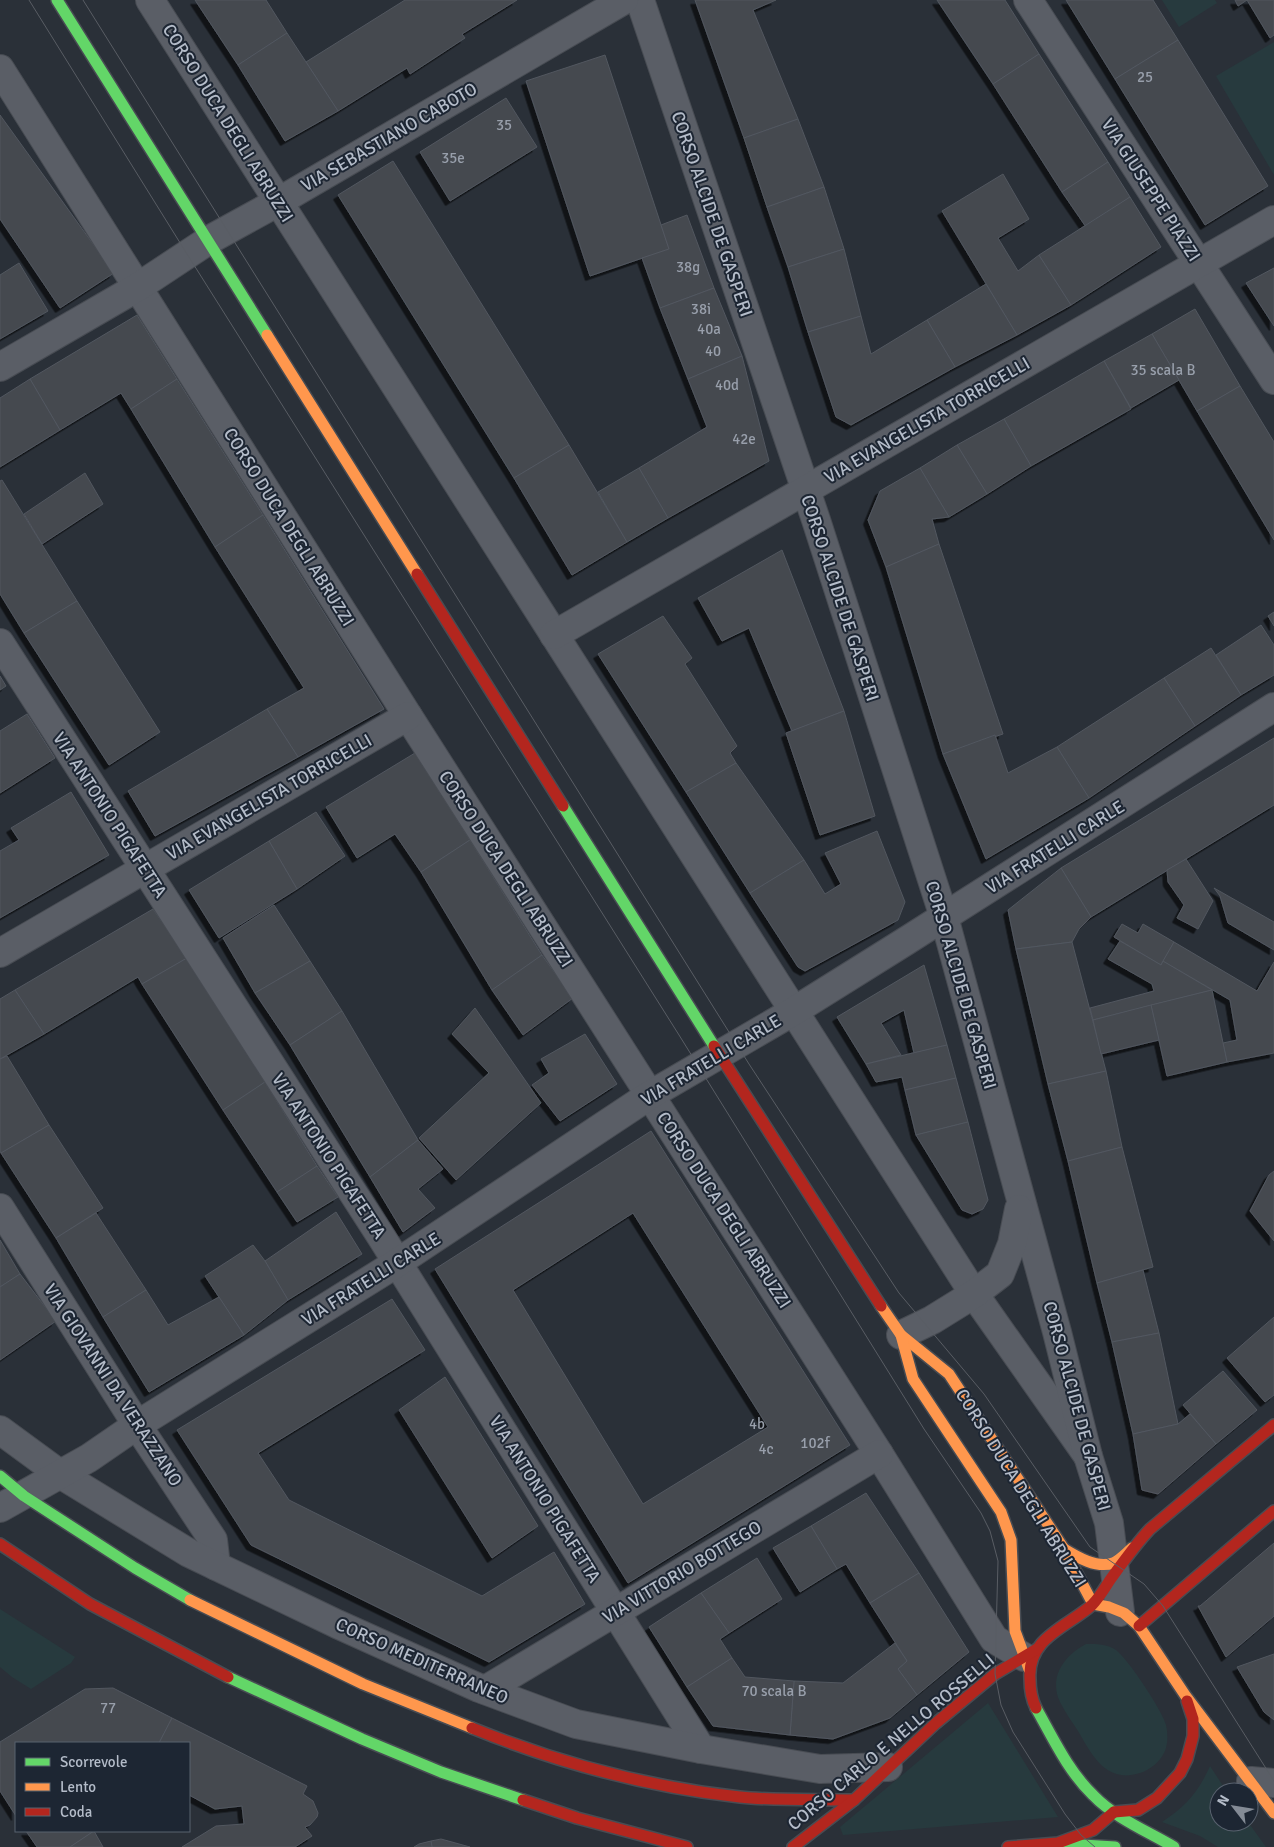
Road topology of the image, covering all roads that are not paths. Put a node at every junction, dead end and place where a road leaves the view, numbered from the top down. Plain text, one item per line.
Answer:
1 (57, 0) edge
2 (150, 0) edge
3 (624, 0) edge
4 (640, 0) edge
5 (1028, 0) edge
6 (0, 69) edge
7 (278, 202) junction
8 (1274, 220) edge
9 (209, 240) junction
10 (1199, 263) junction
11 (138, 287) junction
12 (0, 367) edge
13 (1274, 380) edge
14 (805, 490) junction
15 (554, 635) junction
16 (0, 643) edge
17 (1274, 707) edge
18 (408, 716) junction
19 (144, 868) junction
20 (944, 917) junction
21 (0, 952) edge
22 (794, 1010) junction
23 (719, 1055) junction
24 (650, 1095) junction
25 (1021, 1202) junction
26 (0, 1208) edge
27 (397, 1263) junction
28 (974, 1294) junction
29 (901, 1335) junction
30 (137, 1425) junction
31 (1274, 1425) edge
32 (0, 1430) edge
33 (879, 1454) junction
34 (1088, 1456) junction
35 (60, 1474) junction
36 (0, 1476) edge
37 (24, 1496) junction
38 (0, 1508) edge
39 (1274, 1510) edge
40 (0, 1544) edge
41 (1064, 1549) junction
42 (216, 1566) junction
43 (1114, 1570) junction
44 (1093, 1604) junction
45 (615, 1612) junction
46 (1129, 1619) junction
47 (1023, 1651) junction
48 (995, 1674) junction
49 (484, 1690) junction
50 (1185, 1695) junction
51 (701, 1749) junction
52 (888, 1767) junction
53 (1263, 1782) edge
54 (854, 1800) junction
55 (1114, 1812) junction
56 (1274, 1812) edge
57 (1058, 1843) junction
58 (687, 1847) edge
59 (793, 1847) edge
60 (1008, 1847) edge
61 (1115, 1847) edge
62 (1174, 1847) edge

1 - 9 main road, CORSO DUCA DEGLI ABRUZZI
2 - 7 street, CORSO DUCA DEGLI ABRUZZI
3 - 7 street, VIA SEBASTIANO CABOTO
4 - 14 street, CORSO ALCIDE DE GASPERI
5 - 10 street, VIA GIUSEPPE PIAZZI
6 - 11 street, CORSO DUCA DEGLI ABRUZZI
7 - 9 street, VIA SEBASTIANO CABOTO
7 - 15 street, CORSO DUCA DEGLI ABRUZZI
8 - 10 street, VIA EVANGELISTA TORRICELLI
9 - 11 street, VIA SEBASTIANO CABOTO
9 - 23 main road, CORSO DUCA DEGLI ABRUZZI
10 - 13 street, VIA GIUSEPPE PIAZZI
10 - 14 street, VIA EVANGELISTA TORRICELLI
11 - 12 street, VIA SEBASTIANO CABOTO
11 - 18 street, CORSO DUCA DEGLI ABRUZZI
14 - 15 street, VIA EVANGELISTA TORRICELLI
14 - 20 street, CORSO ALCIDE DE GASPERI
15 - 22 street, CORSO DUCA DEGLI ABRUZZI
16 - 19 street, VIA ANTONIO PIGAFETTA
17 - 20 street, VIA FRATELLI CARLE
18 - 19 street, VIA EVANGELISTA TORRICELLI
18 - 24 street, CORSO DUCA DEGLI ABRUZZI
19 - 21 street, VIA EVANGELISTA TORRICELLI
19 - 27 street, VIA ANTONIO PIGAFETTA
20 - 22 street, VIA FRATELLI CARLE
20 - 25 street, CORSO ALCIDE DE GASPERI
22 - 23 street, VIA FRATELLI CARLE
22 - 28 street, CORSO DUCA DEGLI ABRUZZI
23 - 24 street, VIA FRATELLI CARLE
23 - 29 main road, CORSO DUCA DEGLI ABRUZZI
24 - 27 street, VIA FRATELLI CARLE
24 - 33 street, CORSO DUCA DEGLI ABRUZZI
25 - 28 street, CORSO ALCIDE DE GASPERI
25 - 34 street, CORSO ALCIDE DE GASPERI
26 - 30 street, VIA GIOVANNI DA VERAZZANO
27 - 30 street, VIA FRATELLI CARLE
27 - 45 street, VIA ANTONIO PIGAFETTA
28 - 29 street, CORSO ALCIDE DE GASPERI
28 - 34 street, CORSO DUCA DEGLI ABRUZZI
29 - 41 main road, CORSO DUCA DEGLI ABRUZZI
29 - 47 main road, CORSO DUCA DEGLI ABRUZZI
30 - 35 street, VIA FRATELLI CARLE
30 - 42 street, VIA GIOVANNI DA VERAZZANO
31 - 43 main road
32 - 35 street, CORSO MEDITERRANEO
33 - 45 street, VIA VITTORIO BOTTEGO
33 - 47 street, CORSO DUCA DEGLI ABRUZZI
34 - 43 street, CORSO ALCIDE DE GASPERI
35 - 37 street, VIA FRATELLI CARLE
35 - 42 street, CORSO MEDITERRANEO
36 - 37 main road
37 - 38 street, VIA FRATELLI CARLE
37 - 54 main road
39 - 46 main road
40 - 58 main road
41 - 43 main road
41 - 44 main road, CORSO DUCA DEGLI ABRUZZI
42 - 49 street, CORSO MEDITERRANEO
43 - 44 main road
43 - 46 street, CORSO ALCIDE DE GASPERI
44 - 46 main road
44 - 47 main road
45 - 49 street, VIA VITTORIO BOTTEGO
45 - 51 street, VIA ANTONIO PIGAFETTA
46 - 50 main road
47 - 48 main road, CORSO CARLO E NELLO ROSSELLI
47 - 48 main road
47 - 55 main road
48 - 52 main road, CORSO CARLO E NELLO ROSSELLI
49 - 51 street, CORSO MEDITERRANEO
50 - 53 main road
50 - 55 main road
51 - 52 street, CORSO MEDITERRANEO
52 - 54 main road, CORSO CARLO E NELLO ROSSELLI
53 - 56 main road
54 - 59 main road, CORSO CARLO E NELLO ROSSELLI
55 - 57 main road
55 - 62 main road
57 - 60 main road
57 - 61 main road

